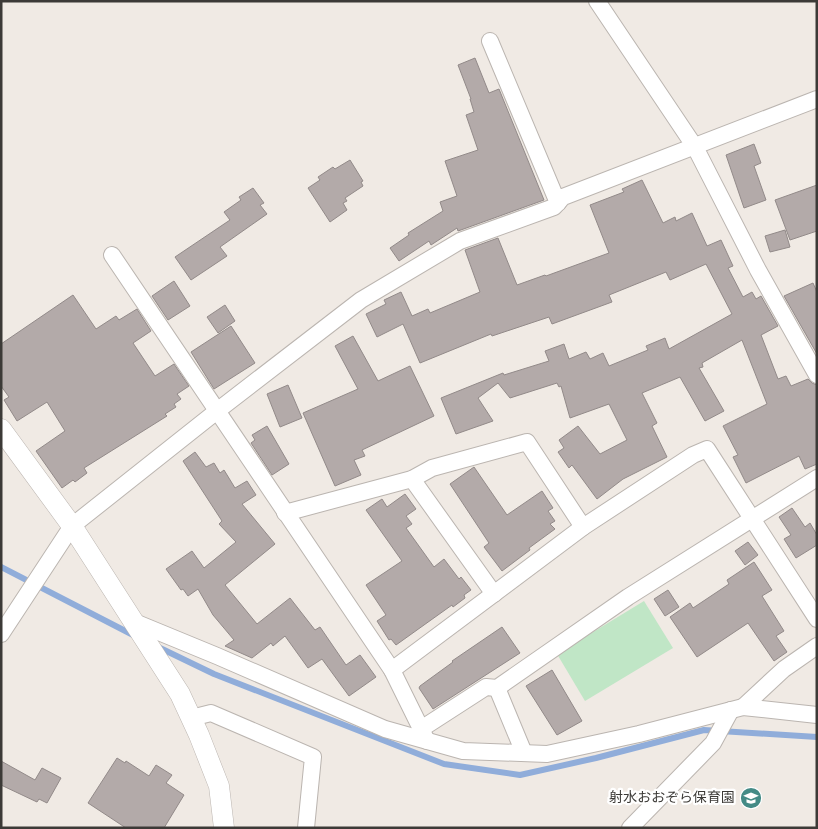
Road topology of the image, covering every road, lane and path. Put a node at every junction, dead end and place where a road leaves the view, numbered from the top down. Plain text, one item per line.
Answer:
1 (597, 1) edge
2 (490, 41) dead end
3 (817, 99) edge
4 (695, 147) junction
5 (558, 203) junction
6 (112, 255) dead end
7 (817, 375) edge
8 (217, 411) junction
9 (1, 429) edge
10 (817, 478) edge
11 (412, 479) junction
12 (285, 513) junction
13 (752, 518) junction
14 (72, 526) junction
15 (583, 527) junction
16 (494, 594) junction
17 (817, 619) edge
18 (132, 621) junction
19 (1, 634) edge
20 (817, 646) edge
21 (392, 670) junction
22 (497, 688) junction
23 (737, 709) junction
24 (817, 715) edge
25 (191, 718) junction
26 (424, 735) junction
27 (524, 753) junction
28 (224, 828) edge
29 (306, 828) edge
30 (630, 828) edge

1 - 4 street
2 - 5 street
3 - 4 street
4 - 5 street
4 - 7 street
5 - 8 street
6 - 8 street
8 - 12 street
8 - 14 street
9 - 14 street
10 - 13 street
11 - 12 street
11 - 15 street
11 - 16 street
12 - 21 street
13 - 15 street
13 - 17 street
13 - 22 street
14 - 18 street
14 - 19 street
15 - 16 street
16 - 21 street
18 - 25 street
18 - 26 street
20 - 23 street
21 - 26 street
22 - 26 street
22 - 27 street
23 - 24 street
23 - 27 street
23 - 30 street
25 - 28 street
25 - 29 street
26 - 27 street

